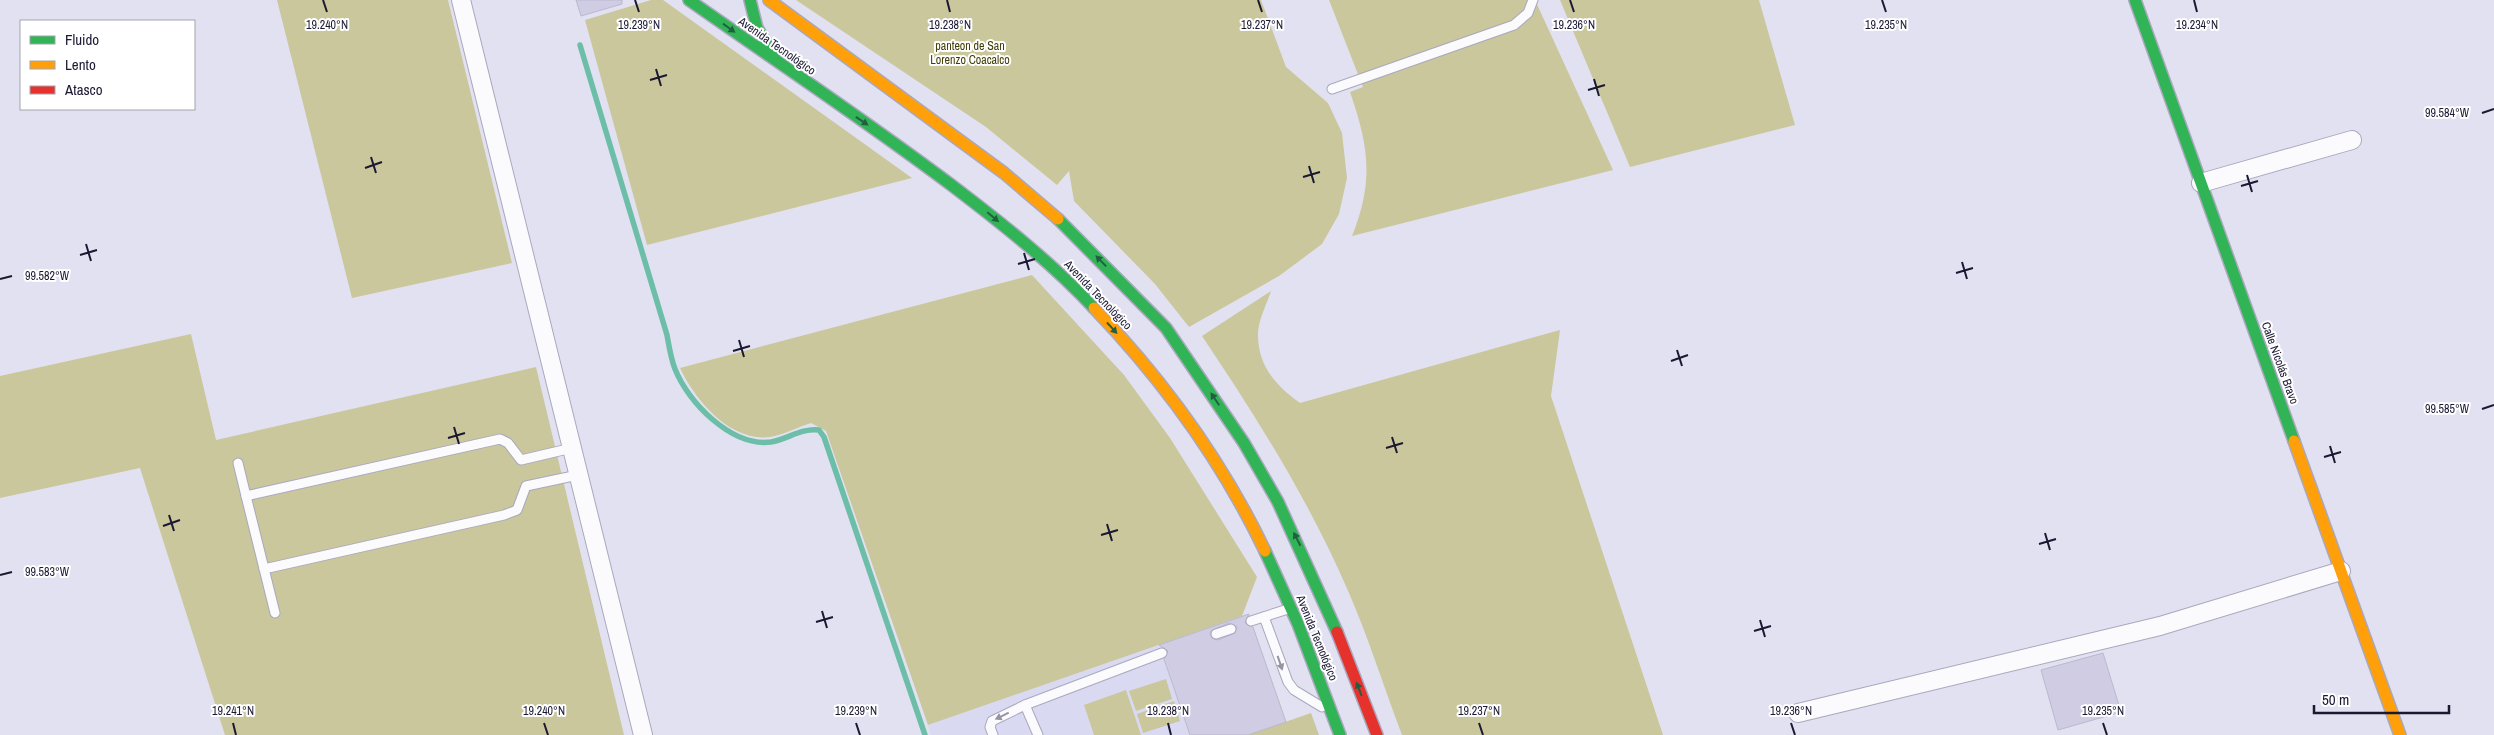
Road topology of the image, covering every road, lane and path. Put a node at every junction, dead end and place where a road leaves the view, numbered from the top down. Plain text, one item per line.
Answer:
1 (461, 0) edge
2 (689, 0) edge
3 (750, 0) edge
4 (769, 0) edge
5 (1533, 0) edge
6 (2134, 0) edge
7 (783, 67) junction
8 (1332, 89) dead end
9 (2352, 140) dead end
10 (2201, 183) junction
11 (572, 448) junction
12 (238, 463) dead end
13 (578, 474) junction
14 (246, 496) junction
15 (264, 569) junction
16 (2341, 571) junction
17 (1291, 608) junction
18 (275, 614) dead end
19 (1264, 617) junction
20 (1251, 621) dead end
21 (1230, 629) dead end
22 (1216, 634) dead end
23 (1162, 653) dead end
24 (1025, 705) junction
25 (1331, 713) junction
26 (1798, 713) dead end
27 (643, 735) edge
28 (993, 735) edge
29 (1038, 735) edge
30 (1340, 735) edge
31 (1377, 735) edge
32 (2400, 735) edge

1 - 11 street
2 -> 7 main road, Avenida Tecnológico
3 - 7 main road
31 -> 4 main road, Avenida Tecnológico
5 - 8 lane
6 - 10 main road, Calle Nicolás Bravo
7 -> 17 main road, Avenida Tecnológico
9 - 10 street
10 - 16 main road, Calle Nicolás Bravo
11 - 13 street
11 - 14 lane
12 - 14 lane
13 - 15 lane
13 - 27 street
14 - 15 lane
15 - 18 lane
16 - 26 street
16 - 32 main road, Calle Nicolás Bravo
17 - 19 lane
17 - 25 main road, Avenida Tecnológico
19 - 20 lane
19 -> 25 lane
21 - 22 lane
23 - 24 lane
24 -> 28 lane
24 - 29 lane
25 - 30 main road, Avenida Tecnológico

